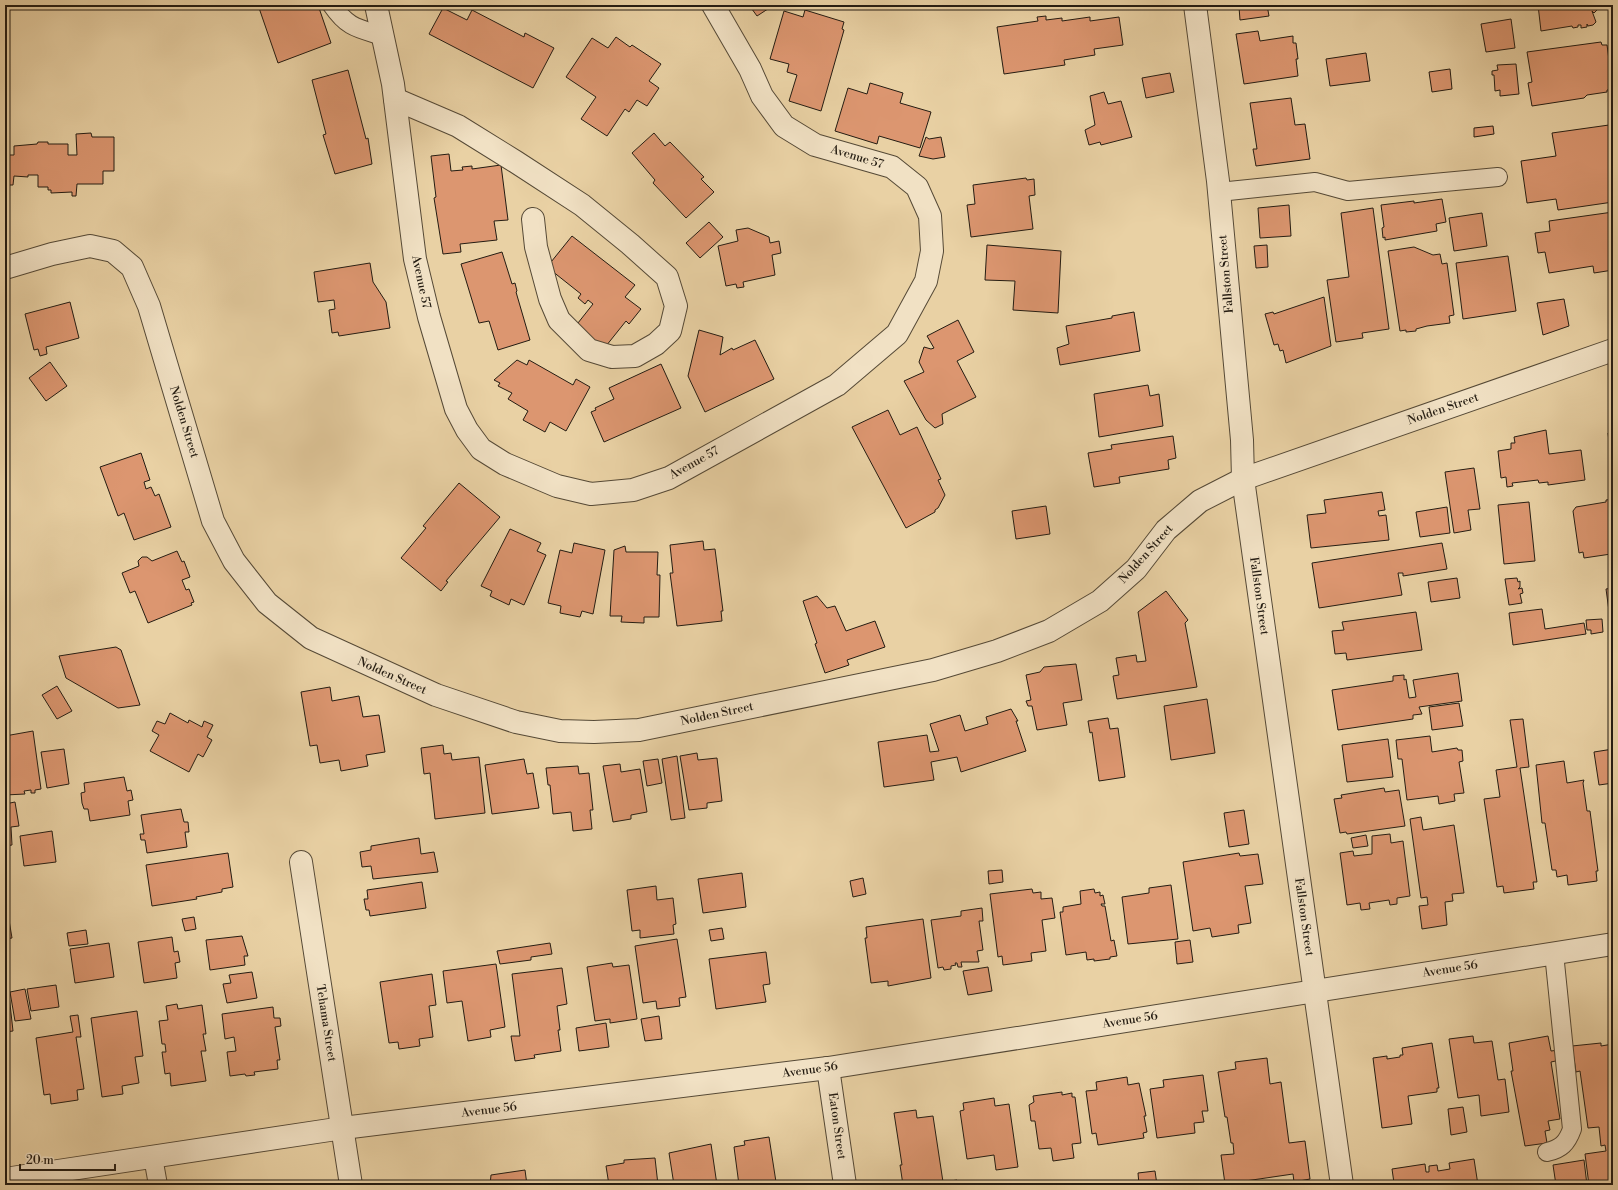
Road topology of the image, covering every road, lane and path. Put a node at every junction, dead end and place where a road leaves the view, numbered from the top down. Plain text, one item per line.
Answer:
1 (332, 5) edge
2 (376, 5) edge
3 (713, 5) edge
4 (1194, 5) edge
5 (382, 36) junction
6 (395, 99) junction
7 (1498, 177) dead end
8 (1219, 192) junction
9 (534, 219) dead end
10 (5, 268) edge
11 (1613, 350) edge
12 (1243, 478) junction
13 (301, 862) dead end
14 (1613, 944) edge
15 (1554, 953) junction
16 (1315, 990) junction
17 (828, 1068) junction
18 (343, 1128) junction
19 (1546, 1152) dead end
20 (153, 1157) junction
21 (5, 1179) edge
22 (158, 1185) edge
23 (351, 1185) edge
24 (845, 1185) edge
25 (1342, 1185) edge

1 - 5 lane
2 - 5 street, Avenue 57
3 - 6 street, Avenue 57
4 - 8 street, Fallston Street
5 - 6 street, Avenue 57
6 - 9 street
7 - 8 lane
8 - 12 street, Fallston Street
10 - 12 street, Nolden Street
11 - 12 street, Nolden Street
12 - 16 street, Fallston Street
13 - 18 street, Tehama Street
14 - 15 street, Avenue 56
15 - 16 street, Avenue 56
15 - 19 lane
16 - 17 street, Avenue 56
16 - 25 street, Fallston Street
17 - 18 street, Avenue 56
17 - 24 street, Eaton Street
18 - 20 street, Avenue 56
18 - 23 street, Tehama Street
20 - 21 street, Avenue 56
20 - 22 lane

